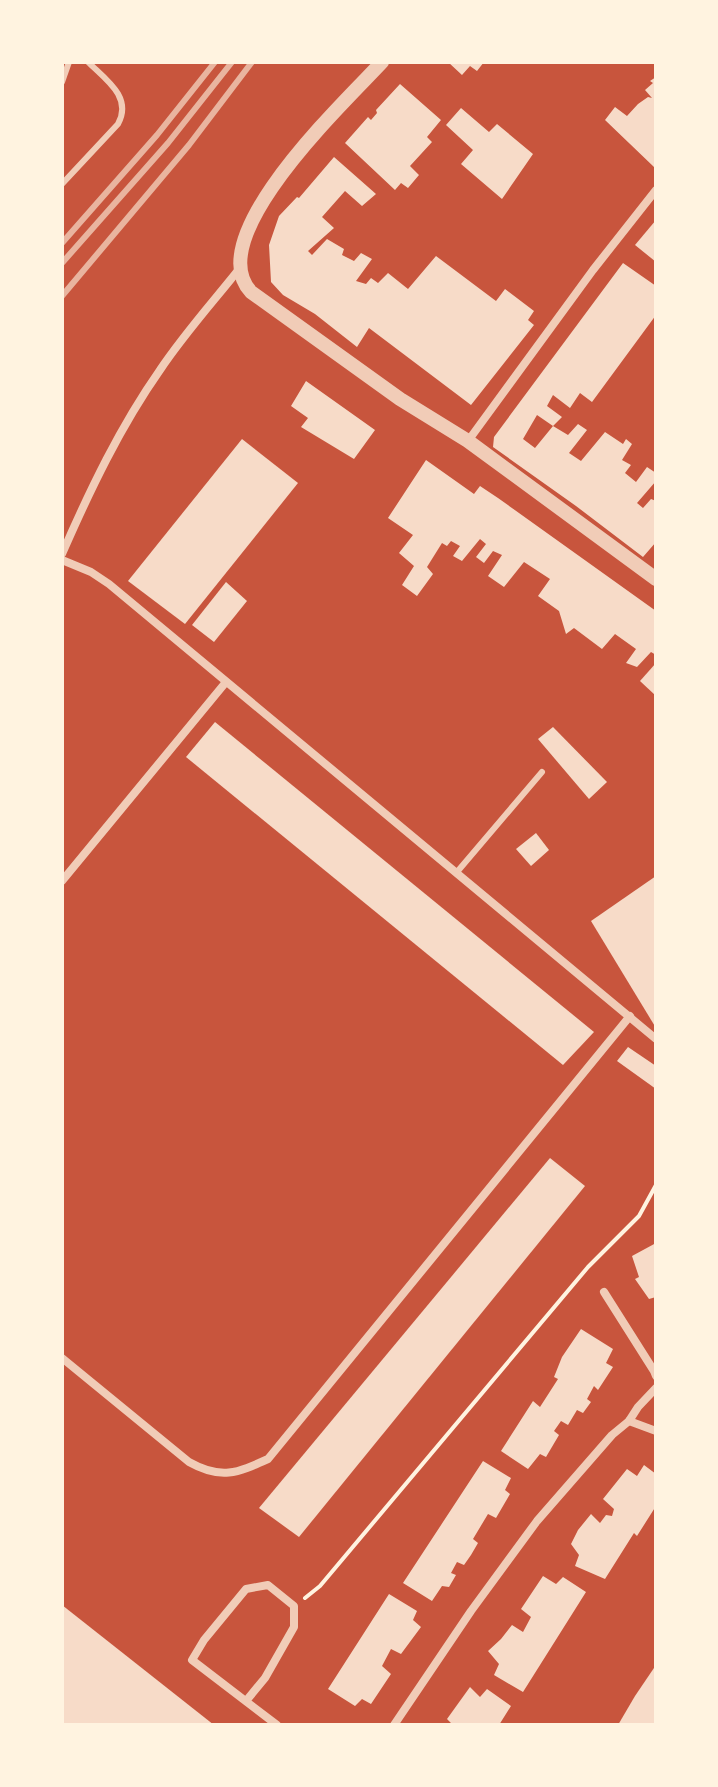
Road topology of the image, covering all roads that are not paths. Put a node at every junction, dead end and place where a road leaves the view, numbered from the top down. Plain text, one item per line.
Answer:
1 (69, 62) edge
2 (88, 62) edge
3 (382, 62) edge
4 (62, 82) edge
5 (62, 184) edge
6 (656, 190) edge
7 (240, 268) junction
8 (468, 441) junction
9 (62, 554) edge
10 (62, 560) edge
11 (656, 579) edge
12 (226, 682) junction
13 (542, 772) dead end
14 (457, 872) junction
15 (62, 881) edge
16 (630, 1016) junction
17 (656, 1039) edge
18 (604, 1292) dead end
19 (62, 1358) edge
20 (656, 1376) edge
21 (656, 1388) edge
22 (629, 1421) junction
23 (656, 1431) edge
24 (246, 1701) junction
25 (277, 1725) edge
26 (394, 1725) edge

1 - 4 lane
2 - 5 lane
3 - 7 street
6 - 8 street
7 - 8 street
7 - 9 street
8 - 11 street
10 - 12 street
12 - 14 street
12 - 15 street
13 - 14 lane
14 - 16 street
16 - 17 street
16 - 19 street
18 - 20 street
21 - 22 street
22 - 23 street
22 - 26 street
24 - 24 street
24 - 25 street

